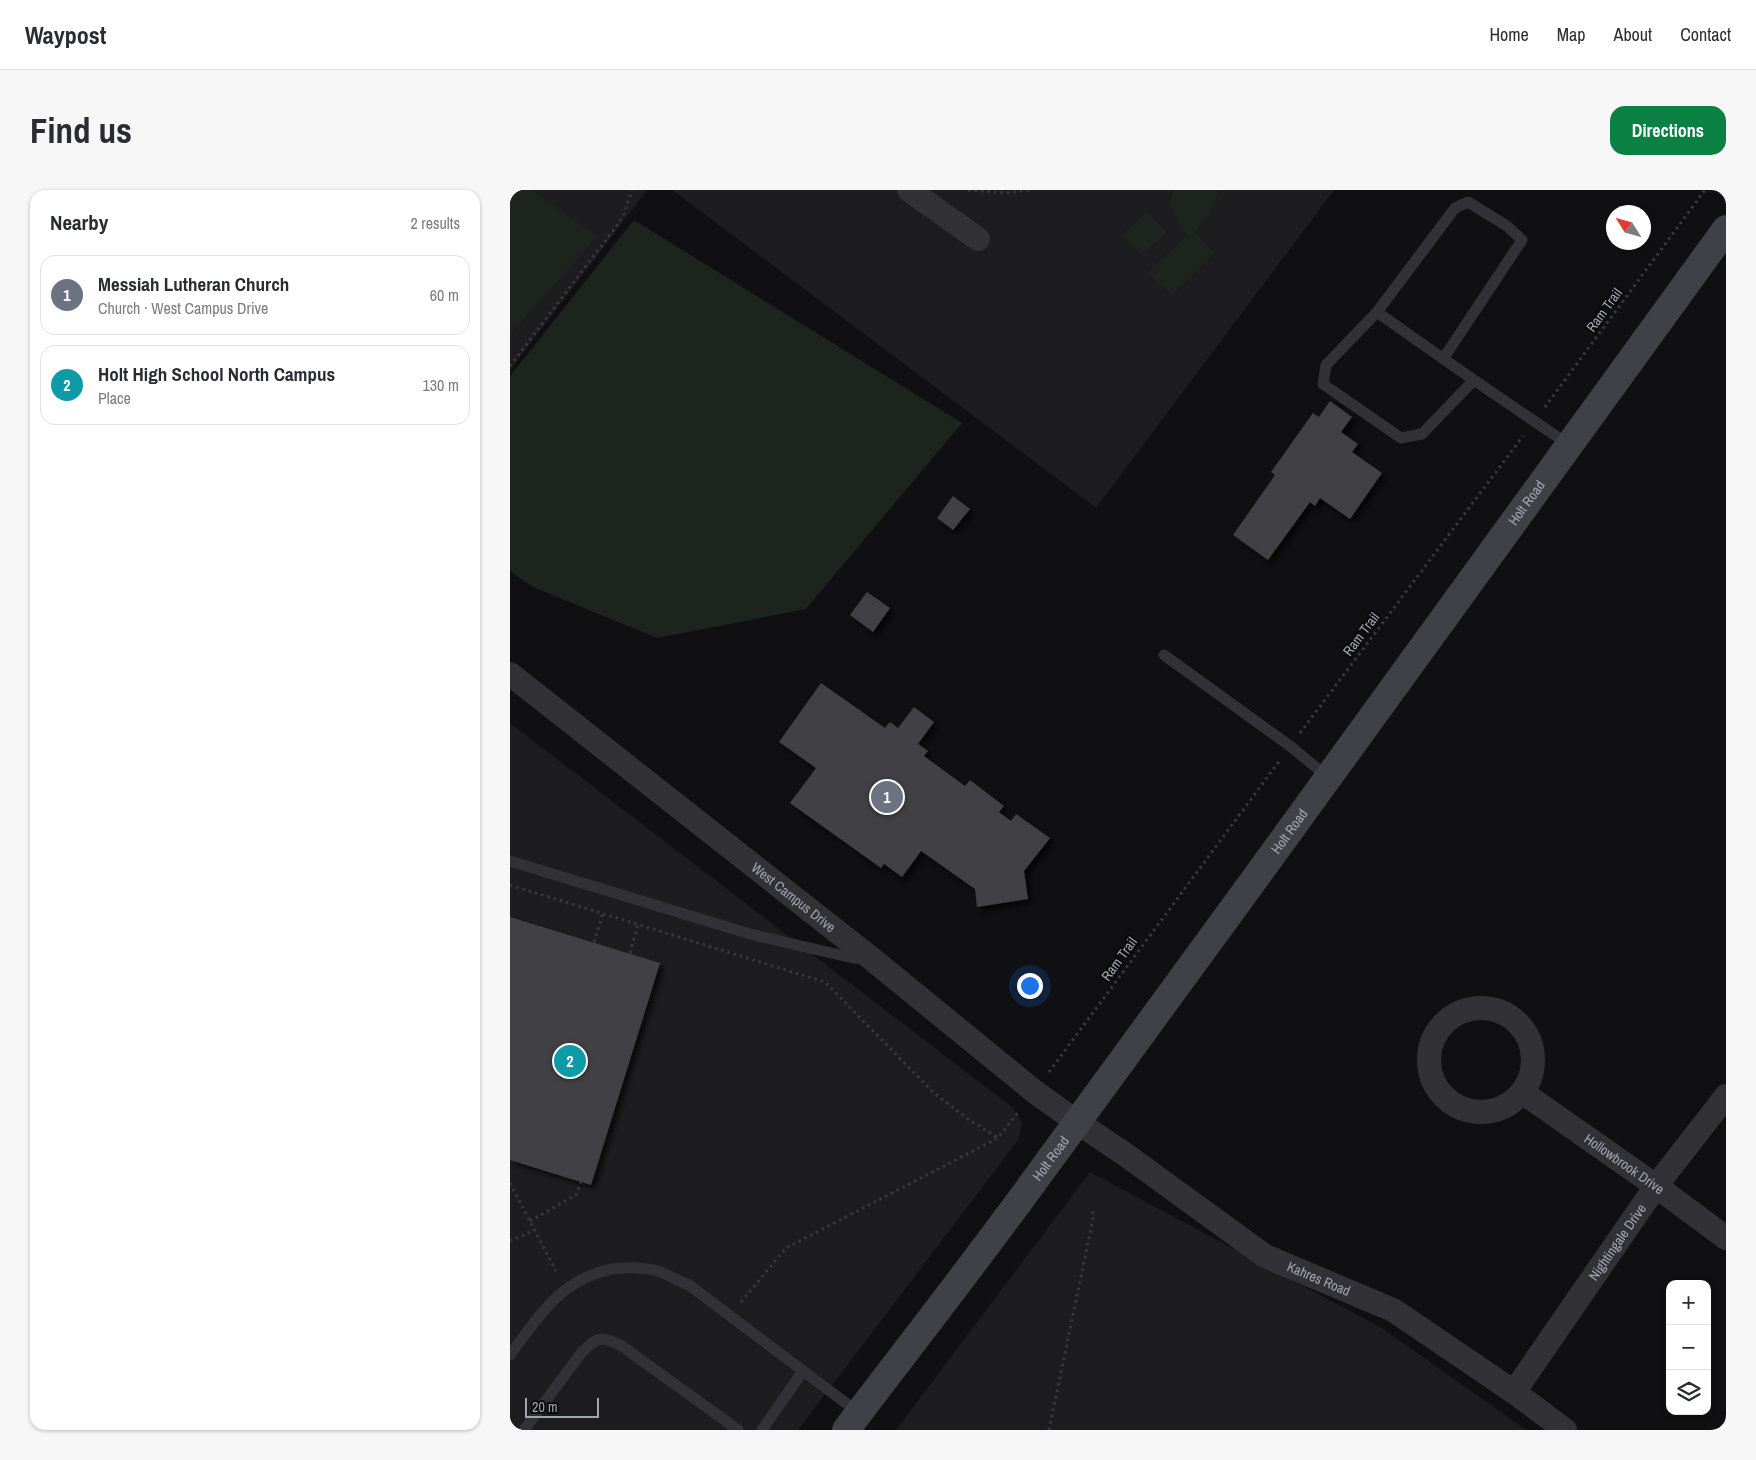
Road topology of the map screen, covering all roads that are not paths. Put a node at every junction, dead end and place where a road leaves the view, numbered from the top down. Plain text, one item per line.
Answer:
1 (909, 190) edge
2 (1726, 229) edge
3 (978, 239) dead end
4 (1377, 312) junction
5 (1443, 359) junction
6 (1474, 380) junction
7 (1568, 444) junction
8 (1164, 655) dead end
9 (510, 674) edge
10 (1329, 778) junction
11 (510, 861) edge
12 (872, 959) junction
13 (1522, 1092) junction
14 (1726, 1096) edge
15 (1077, 1122) junction
16 (1656, 1186) junction
17 (1726, 1238) edge
18 (510, 1355) edge
19 (803, 1371) junction
20 (1514, 1392) junction
21 (853, 1422) edge
22 (524, 1430) edge
23 (738, 1430) edge
24 (762, 1430) edge
25 (1565, 1430) edge

1 - 3 street
2 - 7 main road, Holt Road
4 - 5 lane
4 - 5 lane
4 - 6 lane
5 - 6 lane
6 - 7 lane
7 - 10 main road, Holt Road
8 - 10 lane
9 - 12 street, West Campus Drive
10 - 15 main road, Holt Road
11 - 12 lane
12 - 15 street, West Campus Drive
13 - 13 street
13 - 16 street, Hollowbrook Drive
14 - 16 street, Nightingale Drive
15 - 20 street, Kahres Road
15 - 21 main road, Holt Road
16 - 17 street, Hollowbrook Drive
16 - 20 street, Nightingale Drive
18 - 19 lane
19 - 21 lane
19 - 24 lane
20 - 25 street, Kahres Road
22 - 23 lane

